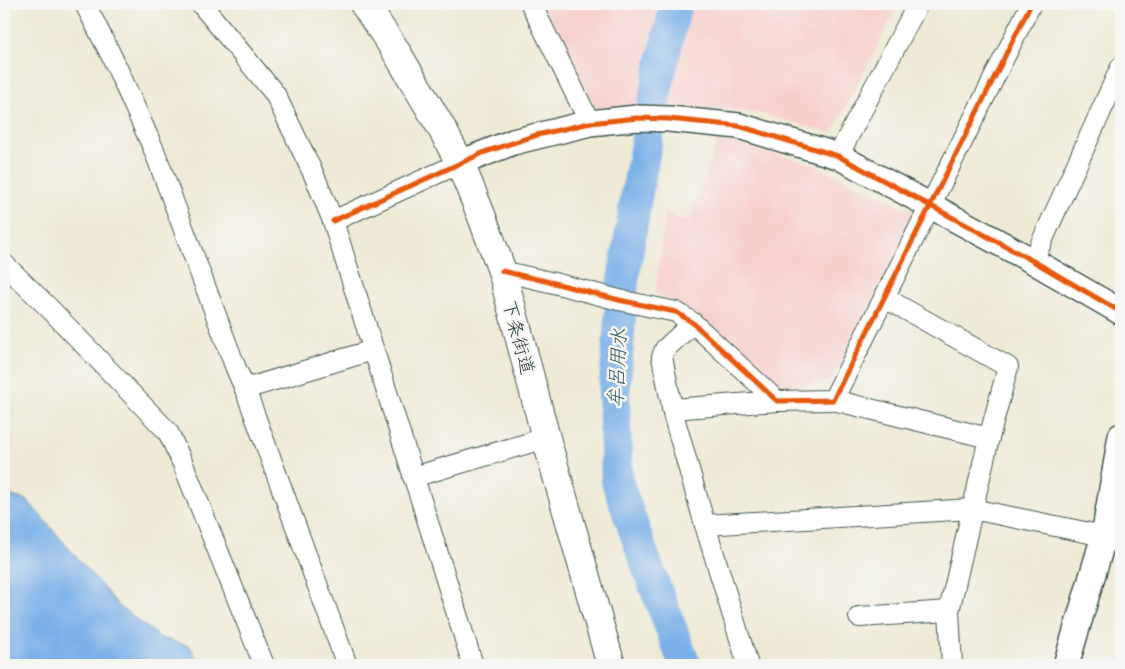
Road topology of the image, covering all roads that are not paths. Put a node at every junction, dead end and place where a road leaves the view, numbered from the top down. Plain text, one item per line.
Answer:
1 (85, 4) edge
2 (201, 4) edge
3 (364, 4) edge
4 (531, 4) edge
5 (918, 4) edge
6 (1030, 4) edge
7 (1121, 67) edge
8 (590, 122) junction
9 (838, 156) junction
10 (460, 163) junction
11 (931, 205) junction
12 (333, 221) junction
13 (1033, 261) junction
14 (4, 264) edge
15 (502, 271) junction
16 (885, 298) junction
17 (1121, 312) edge
18 (693, 323) junction
19 (372, 350) junction
20 (245, 389) junction
21 (833, 400) junction
22 (777, 401) junction
23 (672, 409) junction
24 (1121, 436) edge
25 (546, 438) junction
26 (989, 438) junction
27 (413, 477) junction
28 (972, 509) junction
29 (705, 525) junction
30 (1104, 536) junction
31 (949, 611) junction
32 (859, 617) dead end
33 (264, 665) edge
34 (346, 665) edge
35 (473, 665) edge
36 (611, 665) edge
37 (748, 665) edge
38 (952, 665) edge
39 (1066, 665) edge

1 - 20 street
2 - 12 street
3 - 10 main road, 下条街道
4 - 8 street
5 - 9 street
6 - 11 street
7 - 13 street
8 - 9 street
8 - 10 street
9 - 11 street
10 - 12 street
10 - 15 main road, 下条街道
11 - 13 street
11 - 16 street
12 - 19 street
13 - 17 street
14 - 33 street
15 - 18 street
15 - 25 main road, 下条街道
16 - 21 street
16 - 26 street
18 - 22 street
18 - 23 street
19 - 20 street
19 - 27 street
20 - 34 street
21 - 22 street
21 - 26 street
22 - 23 street
23 - 29 street
24 - 30 street
25 - 27 street
25 - 36 main road, 下条街道
26 - 28 street
27 - 35 street
28 - 29 street
28 - 30 street
28 - 31 street
29 - 37 street
30 - 39 street
31 - 32 street
31 - 38 street

